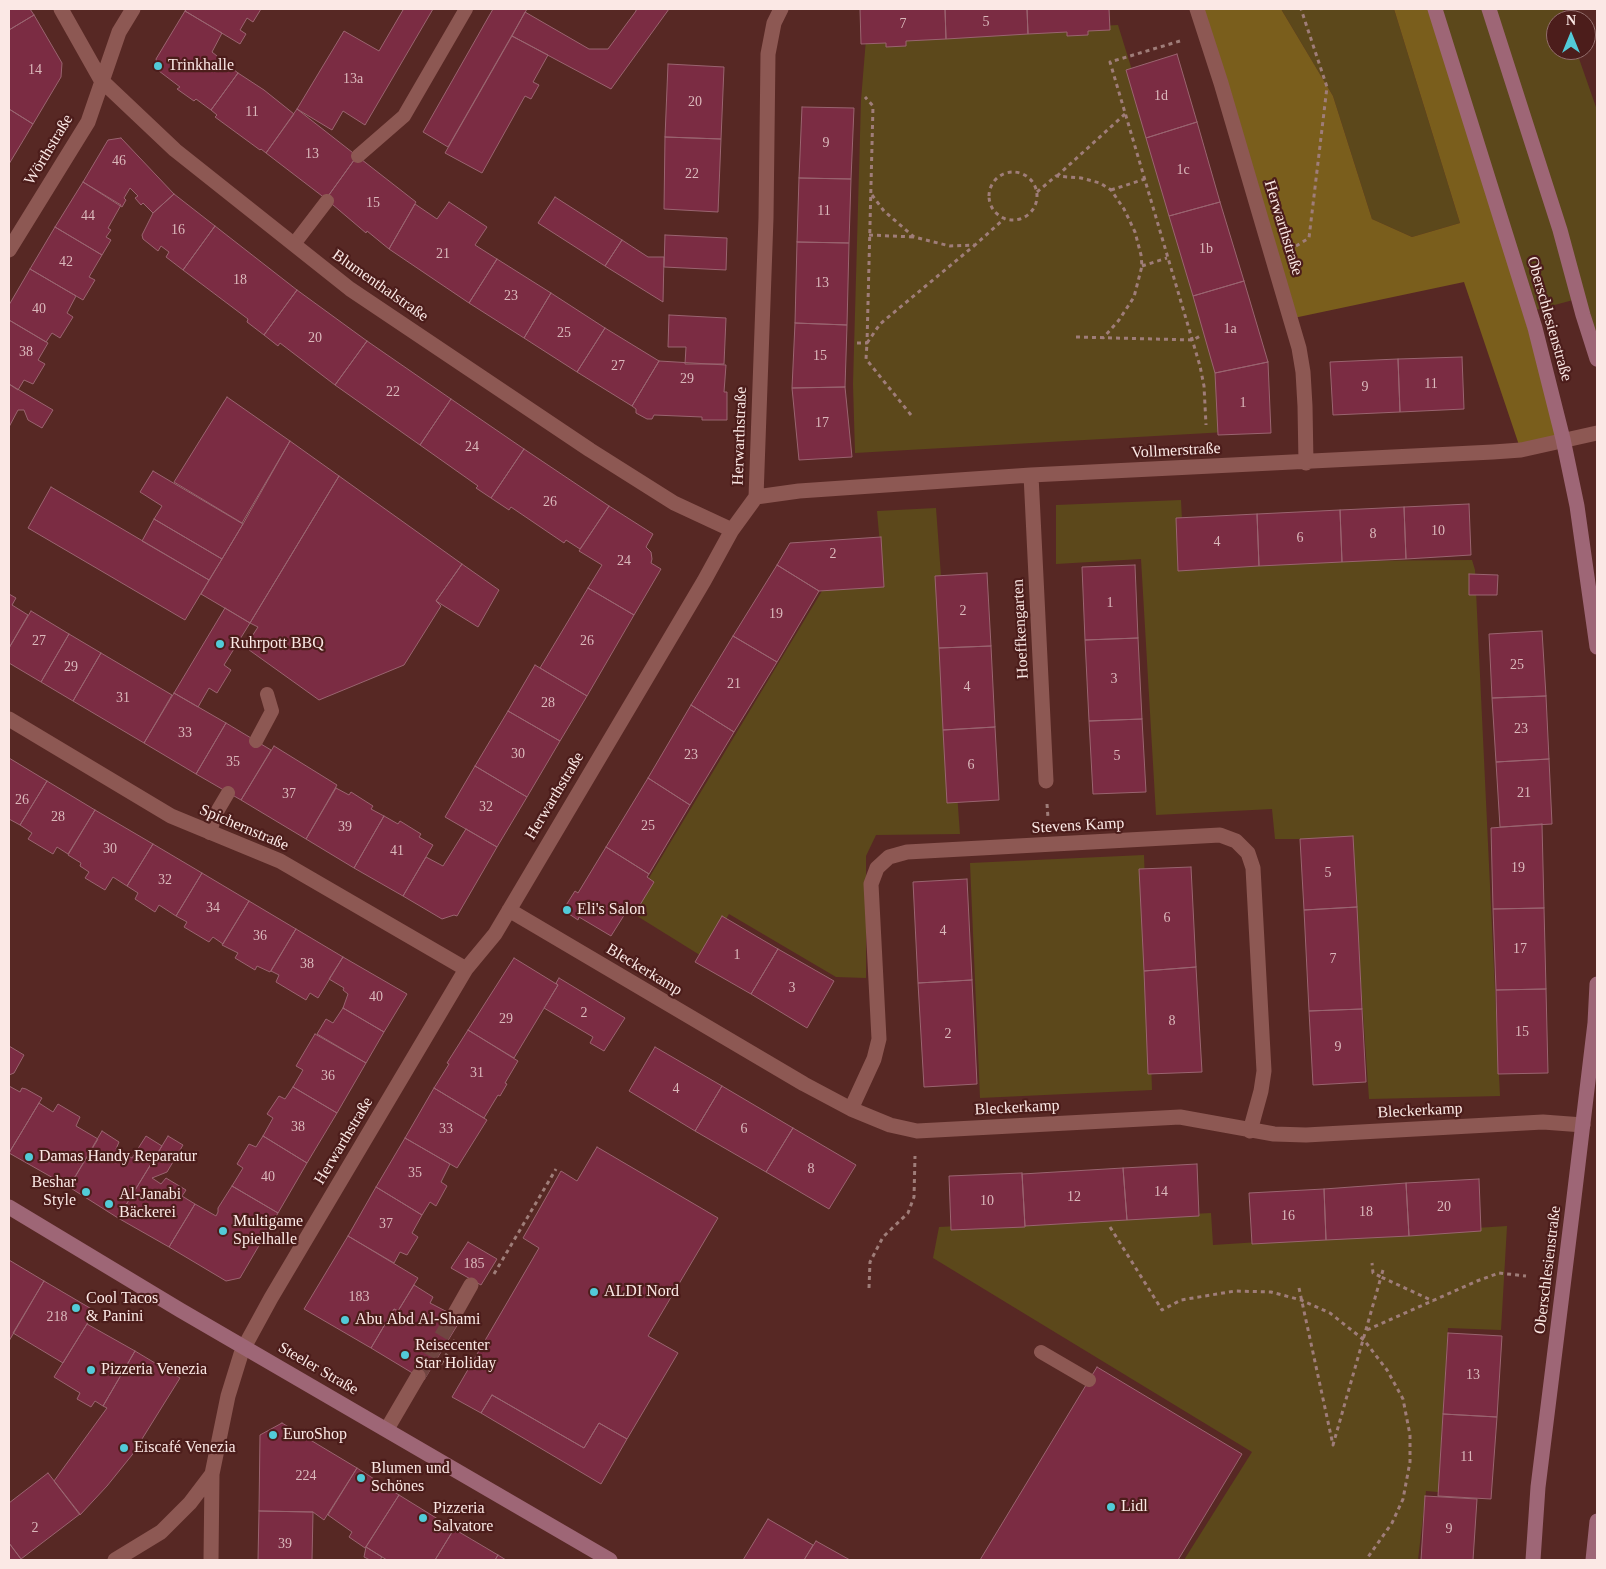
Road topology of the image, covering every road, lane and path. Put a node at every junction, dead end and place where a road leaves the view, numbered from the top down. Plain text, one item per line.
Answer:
1 (61, 9) edge
2 (133, 9) edge
3 (466, 9) edge
4 (781, 9) edge
5 (1197, 9) edge
6 (1301, 9) edge
7 (1435, 9) edge
8 (1489, 9) edge
9 (1206, 33) junction
10 (101, 80) junction
11 (864, 97) dead end
12 (1125, 114) junction
13 (358, 156) dead end
14 (1056, 176) junction
15 (1145, 179) junction
16 (1111, 190) junction
17 (1037, 192) junction
18 (871, 194) junction
19 (327, 201) dead end
20 (1005, 218) junction
21 (869, 236) junction
22 (914, 237) junction
23 (294, 244) junction
24 (975, 245) junction
25 (9, 250) edge
26 (1168, 258) junction
27 (1274, 259) junction
28 (1142, 266) junction
29 (1202, 335) dead end
30 (1076, 338) dead end
31 (1104, 338) junction
32 (1192, 340) junction
33 (857, 343) dead end
34 (867, 343) junction
35 (1597, 359) edge
36 (911, 414) dead end
37 (1206, 425) dead end
38 (1597, 433) edge
39 (1563, 439) junction
40 (1306, 463) junction
41 (1031, 475) junction
42 (756, 497) junction
43 (732, 530) junction
44 (1597, 647) edge
45 (267, 694) dead end
46 (9, 719) edge
47 (256, 741) dead end
48 (1046, 781) joint
49 (228, 793) dead end
50 (210, 833) junction
51 (1050, 845) junction
52 (509, 910) junction
53 (466, 969) junction
54 (1597, 984) edge
55 (851, 1109) junction
56 (1583, 1125) junction
57 (917, 1131) junction
58 (1250, 1131) junction
59 (9, 1207) edge
60 (1110, 1227) dead end
61 (1372, 1263) dead end
62 (1383, 1270) dead end
63 (1526, 1276) dead end
64 (1381, 1277) junction
65 (471, 1285) dead end
66 (868, 1288) dead end
67 (1299, 1288) dead end
68 (1302, 1300) junction
69 (1433, 1301) junction
70 (454, 1316) tunnel mouth
71 (1367, 1330) junction
72 (1364, 1340) junction
73 (245, 1347) junction
74 (1041, 1352) dead end
75 (418, 1376) tunnel mouth
76 (1089, 1380) dead end
77 (387, 1429) junction
78 (212, 1474) junction
79 (1597, 1521) edge
80 (116, 1560) edge
81 (211, 1560) edge
82 (610, 1560) edge
83 (1366, 1560) edge
84 (1533, 1560) edge
85 (1593, 1560) edge

1 - 10 street, Blumenthalstraße
2 - 10 street, Wörthstraße
3 - 13 lane
4 - 42 street, Herwarthstraße
5 - 9 street, Herwarthstraße
6 - 27 path
7 - 39 main road, Oberschlesienstraße
8 - 35 main road, Oberschlesienstraße
9 - 12 path
9 - 27 street, Herwarthstraße
10 - 23 street, Blumenthalstraße
10 - 25 street, Wörthstraße
11 - 18 path
12 - 14 path
12 - 15 path
14 - 16 path
14 - 17 path
15 - 16 path
15 - 26 path
16 - 28 path
17 - 20 path
17 - 20 path
18 - 21 path
18 - 22 path
19 - 23 lane
20 - 24 path
21 - 22 path
21 - 34 path
22 - 24 path
23 - 43 street, Blumenthalstraße
24 - 34 path
26 - 28 path
26 - 32 path
27 - 40 street, Herwarthstraße
28 - 31 path
29 - 32 path
30 - 31 path
31 - 32 path
32 - 37 path
33 - 34 path
34 - 36 path
38 - 39 street, Vollmerstraße
39 - 40 street, Vollmerstraße
39 - 44 main road, Oberschlesienstraße
40 - 41 street, Vollmerstraße
41 - 42 street, Vollmerstraße
41 - 48 street, Hoeffkengarten
42 - 43 street, Herwarthstraße
43 - 52 street, Herwarthstraße
45 - 47 lane
46 - 50 street, Spichernstraße
48 - 51 path
49 - 50 lane
50 - 53 street, Spichernstraße
51 - 55 street, Stevens Kamp
51 - 58 street, Stevens Kamp
52 - 53 street, Herwarthstraße
52 - 55 street, Bleckerkamp
53 - 73 street, Herwarthstraße
54 - 56 main road, Oberschlesienstraße
55 - 57 street, Bleckerkamp
56 - 58 street, Bleckerkamp
56 - 84 main road, Oberschlesienstraße
57 - 58 street, Bleckerkamp
57 - 66 path
59 - 73 main road, Steeler Straße
60 - 68 path
61 - 64 path
62 - 64 path
63 - 69 path
64 - 69 path
64 - 71 path
65 - 70 street
67 - 68 path
68 - 72 path
68 - 72 path
69 - 71 path
71 - 72 path
72 - 83 path
73 - 77 main road, Steeler Straße
73 - 78 street, Herwarthstraße
74 - 76 lane
75 - 77 street
77 - 82 main road, Steeler Straße
78 - 80 street
78 - 81 street, Herwarthstraße
79 - 85 main road

